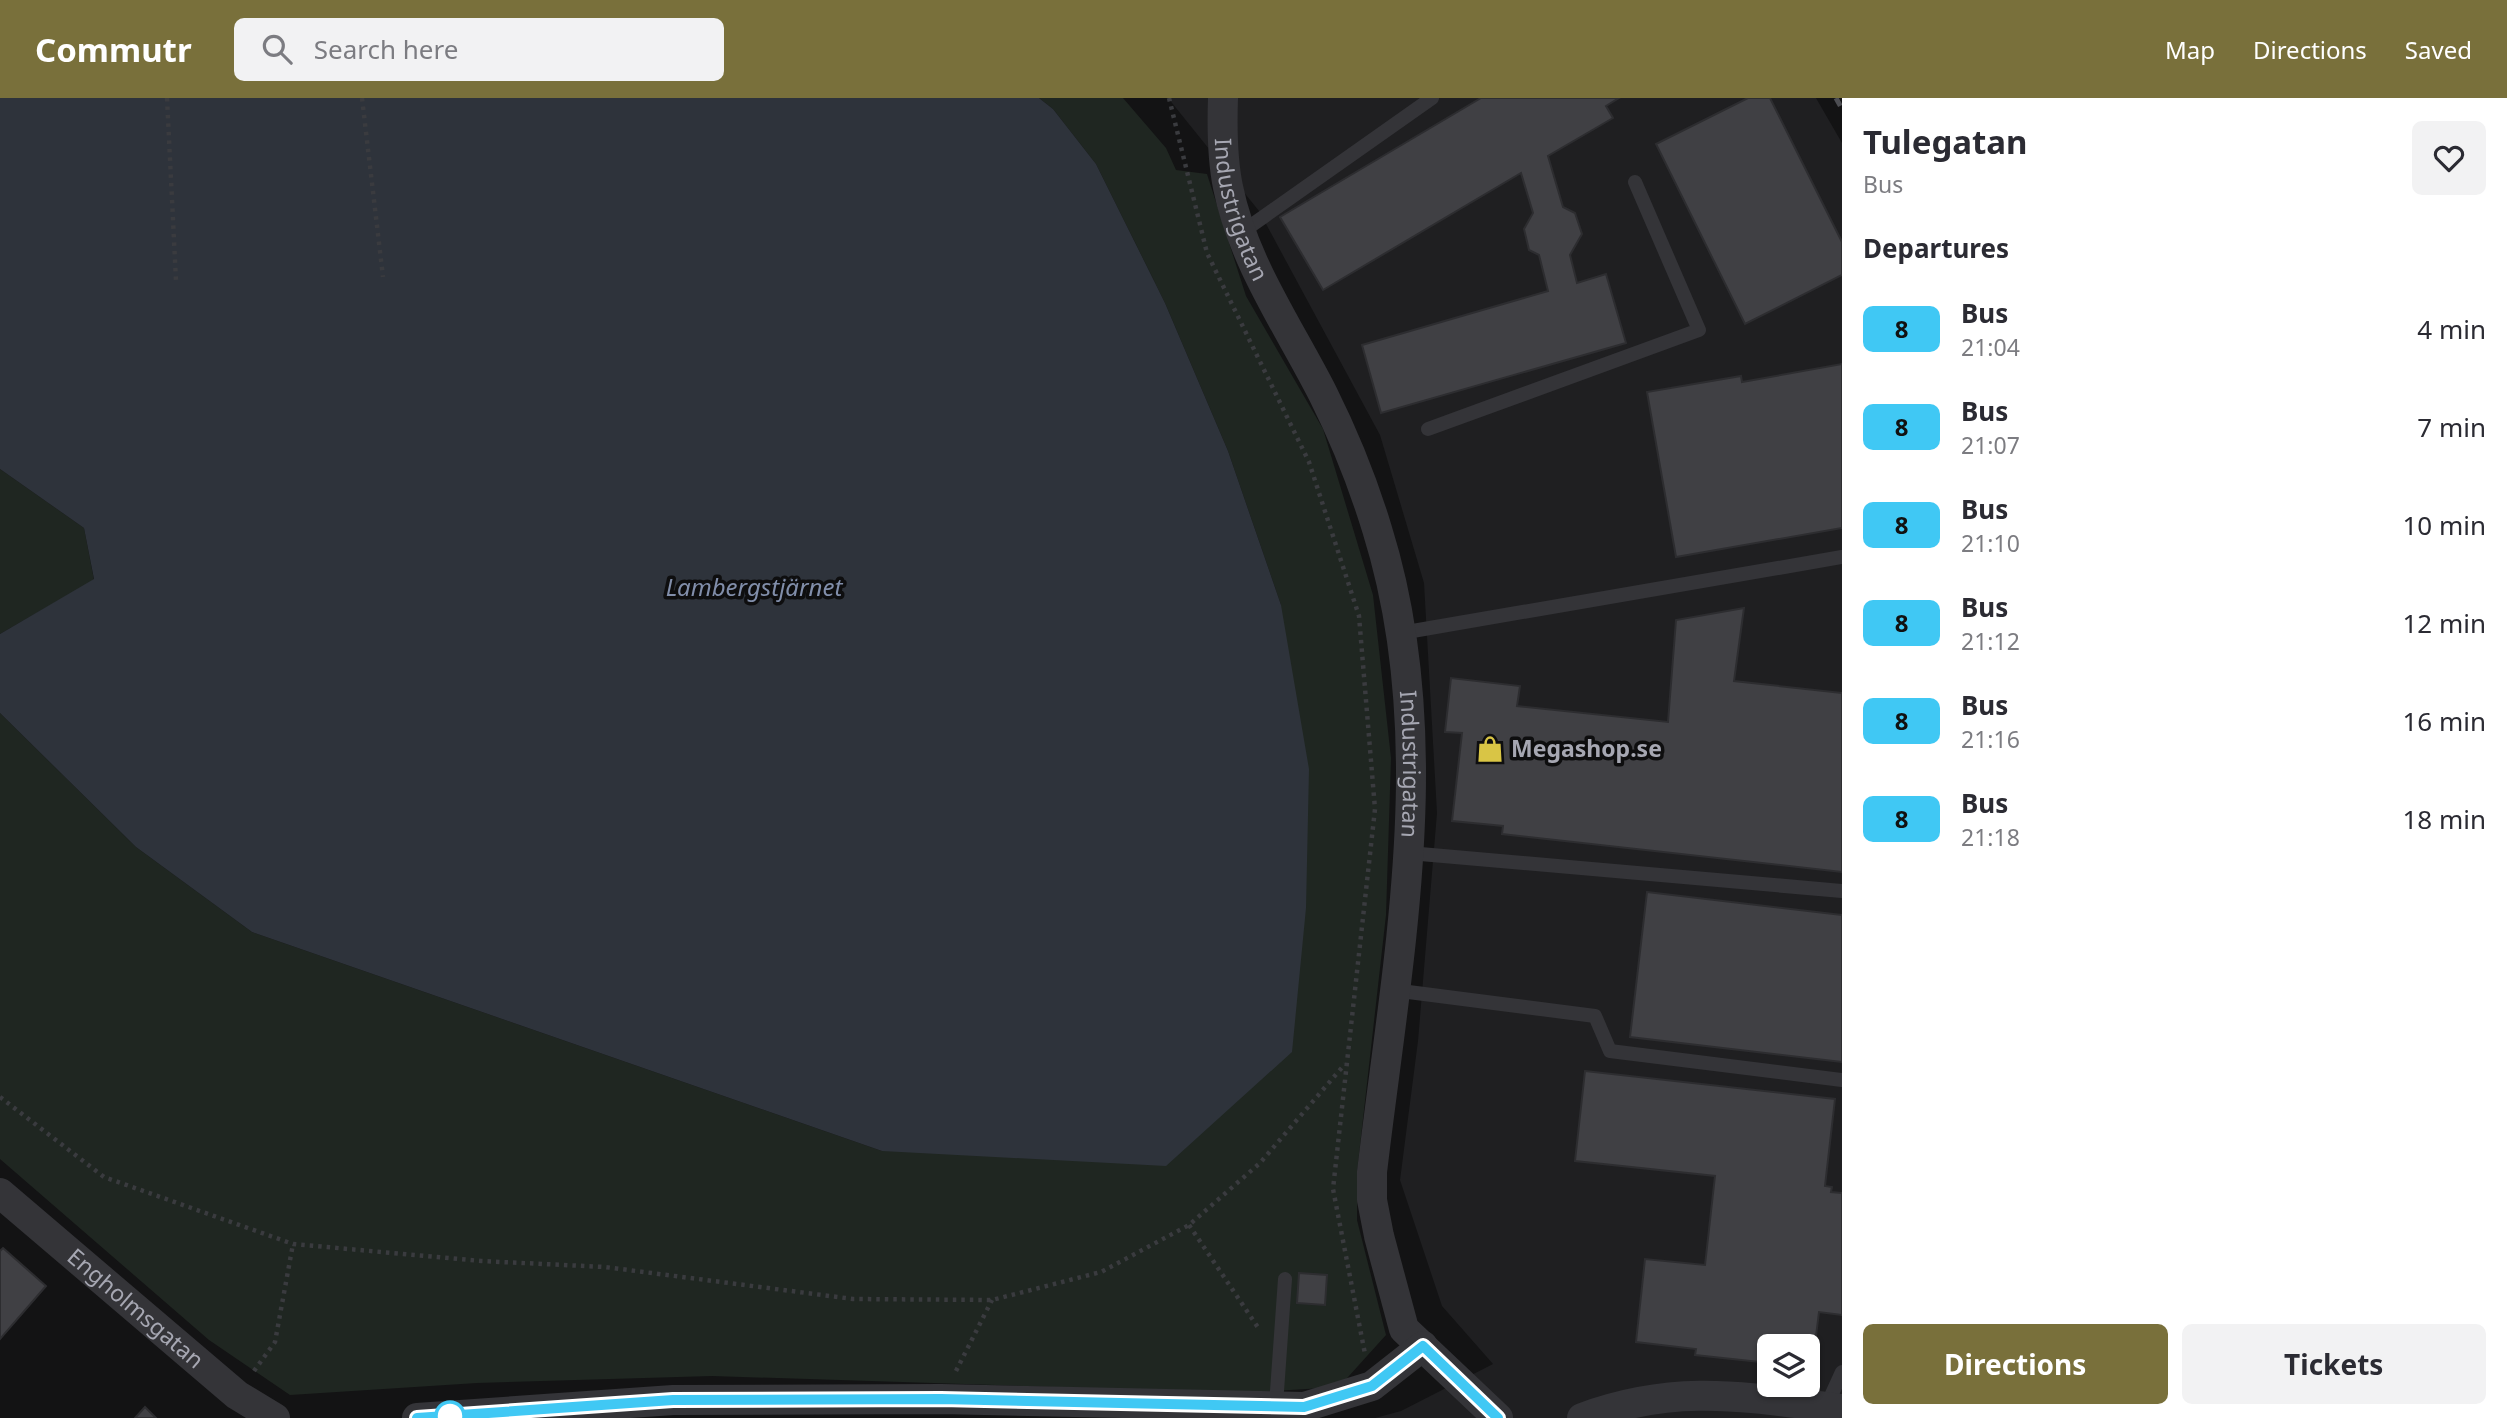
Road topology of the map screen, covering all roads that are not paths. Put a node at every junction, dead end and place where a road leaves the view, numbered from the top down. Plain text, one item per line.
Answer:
1 (1223, 98) edge
2 (1432, 98) edge
3 (1635, 182) dead end
4 (1242, 232) junction
5 (1428, 429) dead end
6 (1842, 557) edge
7 (1401, 634) junction
8 (1409, 853) junction
9 (1842, 891) edge
10 (1393, 990) junction
11 (1842, 1080) edge
12 (0, 1193) edge
13 (1285, 1279) dead end
14 (1423, 1346) junction
15 (1842, 1372) edge
16 (1276, 1405) junction
17 (1834, 1408) edge
18 (936, 1409) edge
19 (275, 1418) edge
20 (417, 1418) edge
21 (1498, 1418) edge
22 (1582, 1418) edge

1 - 4 street, Industrigatan
2 - 4 lane
3 - 5 lane
4 - 7 street, Industrigatan
6 - 7 lane
7 - 8 street, Industrigatan
8 - 9 lane
8 - 10 street, Industrigatan
10 - 11 lane
10 - 14 street, Industrigatan
12 - 19 street, Engholmsgatan
13 - 16 lane
14 - 16 street
14 - 21 street, Industrigatan
15 - 17 lane
16 - 18 street
17 - 22 street
18 - 20 street

